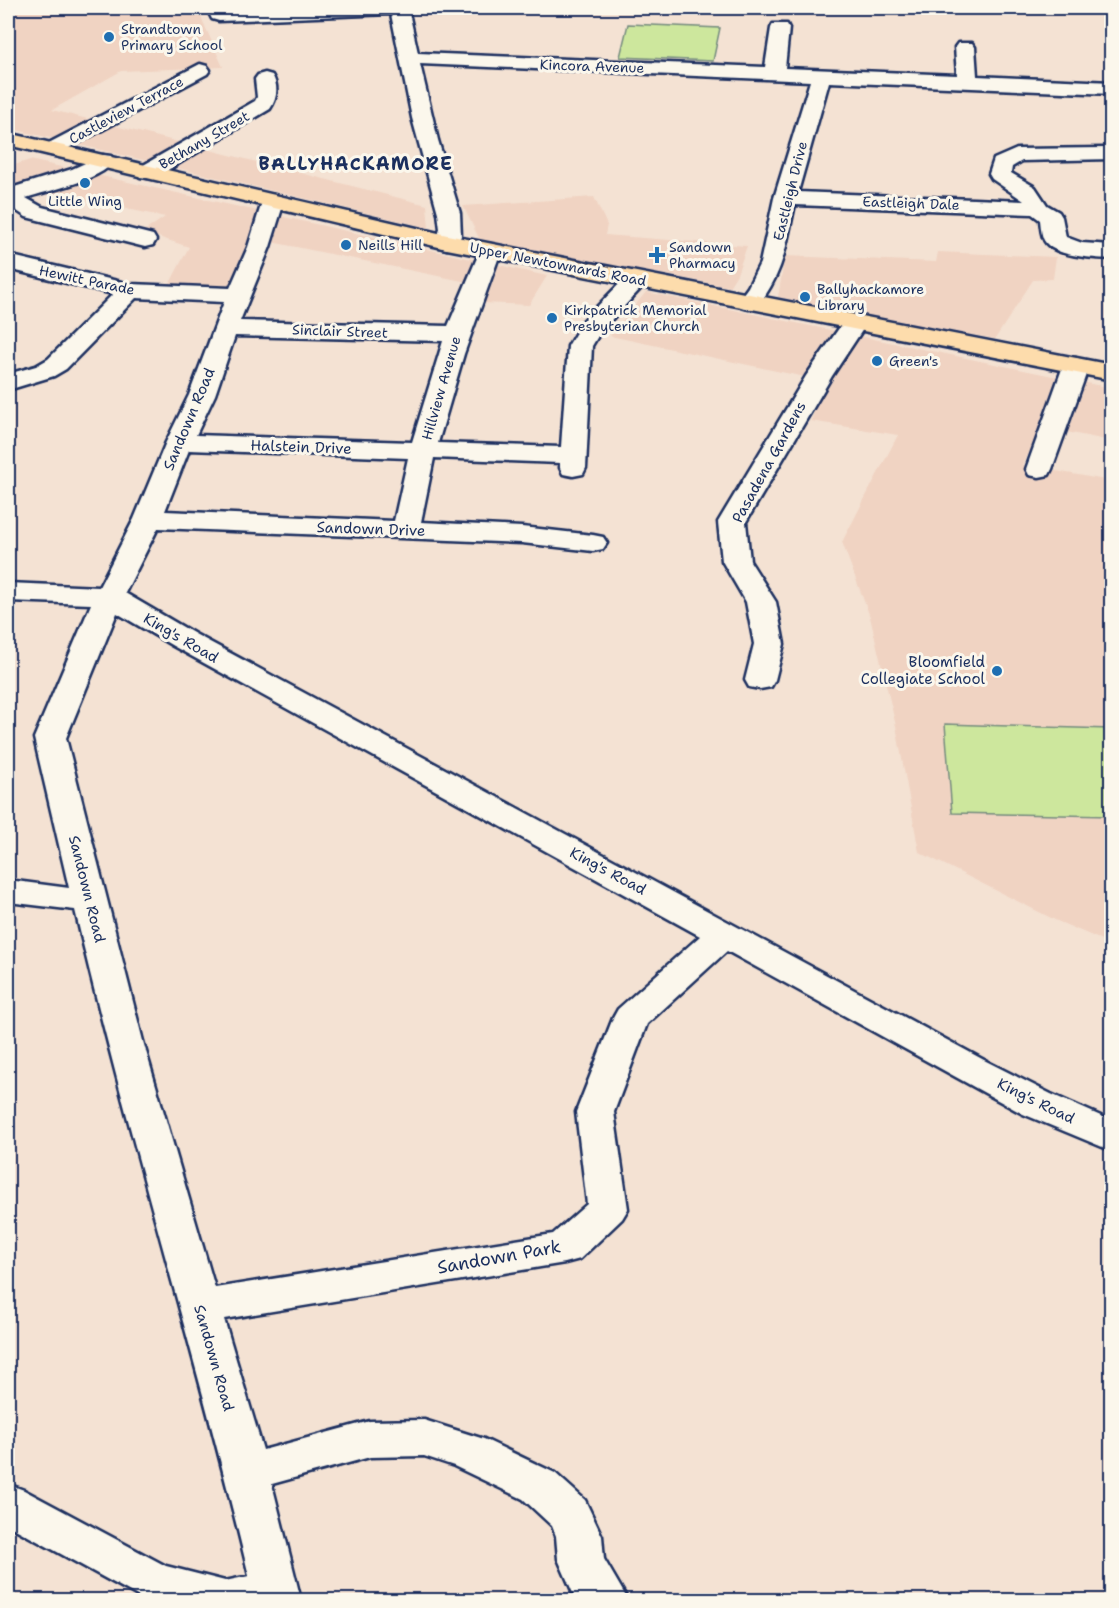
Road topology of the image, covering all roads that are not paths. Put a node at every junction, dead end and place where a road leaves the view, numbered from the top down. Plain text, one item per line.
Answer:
1 (399, 8) edge
2 (219, 15) dead end
3 (780, 28) dead end
4 (965, 48) dead end
5 (410, 58) junction
6 (200, 70) dead end
7 (774, 74) junction
8 (822, 76) junction
9 (265, 79) dead end
10 (967, 82) junction
11 (1112, 88) edge
12 (8, 139) edge
13 (52, 149) junction
14 (1106, 154) dead end
15 (103, 161) junction
16 (148, 172) junction
17 (8, 196) edge
18 (785, 198) junction
19 (273, 202) junction
20 (1037, 208) junction
21 (145, 240) dead end
22 (447, 242) junction
23 (490, 251) junction
24 (1112, 252) edge
25 (8, 262) edge
26 (636, 280) junction
27 (130, 291) junction
28 (239, 295) junction
29 (749, 302) junction
30 (855, 323) junction
31 (225, 328) junction
32 (456, 334) junction
33 (8, 362) edge
34 (1076, 366) junction
35 (1112, 373) edge
36 (19, 378) edge
37 (179, 442) junction
38 (422, 451) junction
39 (1039, 469) dead end
40 (148, 519) junction
41 (406, 530) junction
42 (593, 543) dead end
43 (8, 592) edge
44 (109, 596) junction
45 (760, 680) dead end
46 (8, 891) edge
47 (90, 901) junction
48 (725, 933) junction
49 (1112, 1137) edge
50 (199, 1307) junction
51 (248, 1473) junction
52 (8, 1503) edge
53 (277, 1596) edge
54 (220, 1600) edge
55 (230, 1600) edge
56 (605, 1600) edge

1 - 2 street
1 - 5 street
3 - 7 street
4 - 10 street
5 - 7 street, Kincora Avenue
5 - 22 street
6 - 13 street, Castleview Terrace
7 - 8 street, Kincora Avenue
8 - 10 street, Kincora Avenue
8 - 18 street, Eastleigh Drive
9 - 16 street, Bethany Street
10 - 11 street, Kincora Avenue
12 - 13 main road, Upper Newtownards Road
13 - 15 main road, Upper Newtownards Road
14 - 20 street
15 - 16 main road, Upper Newtownards Road
15 - 17 street
16 - 19 main road, Upper Newtownards Road
17 - 21 street
18 - 20 street, Eastleigh Dale
18 - 29 street, Eastleigh Drive
19 - 22 main road, Upper Newtownards Road
19 - 28 street, Sandown Road
20 - 24 street
22 - 23 main road, Upper Newtownards Road
23 - 26 main road, Upper Newtownards Road
23 - 32 street, Hillview Avenue
25 - 27 street, Hewitt Parade
26 - 29 main road, Upper Newtownards Road
26 - 38 street, Halstein Drive
27 - 28 street, Hewitt Parade
27 - 36 street
28 - 31 street, Sandown Road
29 - 30 main road, Upper Newtownards Road
30 - 34 main road, Upper Newtownards Road
30 - 45 street, Pasadena Gardens
31 - 32 street, Sinclair Street
31 - 37 street, Sandown Road
32 - 38 street, Hillview Avenue
33 - 36 street
34 - 35 main road, Upper Newtownards Road
34 - 39 street
37 - 38 street, Halstein Drive
37 - 40 street, Sandown Road
38 - 41 street, Hillview Avenue
40 - 41 street, Sandown Drive
40 - 44 street, Sandown Road
41 - 42 street, Sandown Drive
43 - 44 street
44 - 47 street, Sandown Road
44 - 48 street, King's Road
46 - 47 street
47 - 50 street, Sandown Road
48 - 49 street, King's Road
48 - 50 street, Sandown Park
50 - 51 street, Sandown Road
51 - 53 street, Sandown Road
51 - 56 street
52 - 54 street
53 - 55 street

